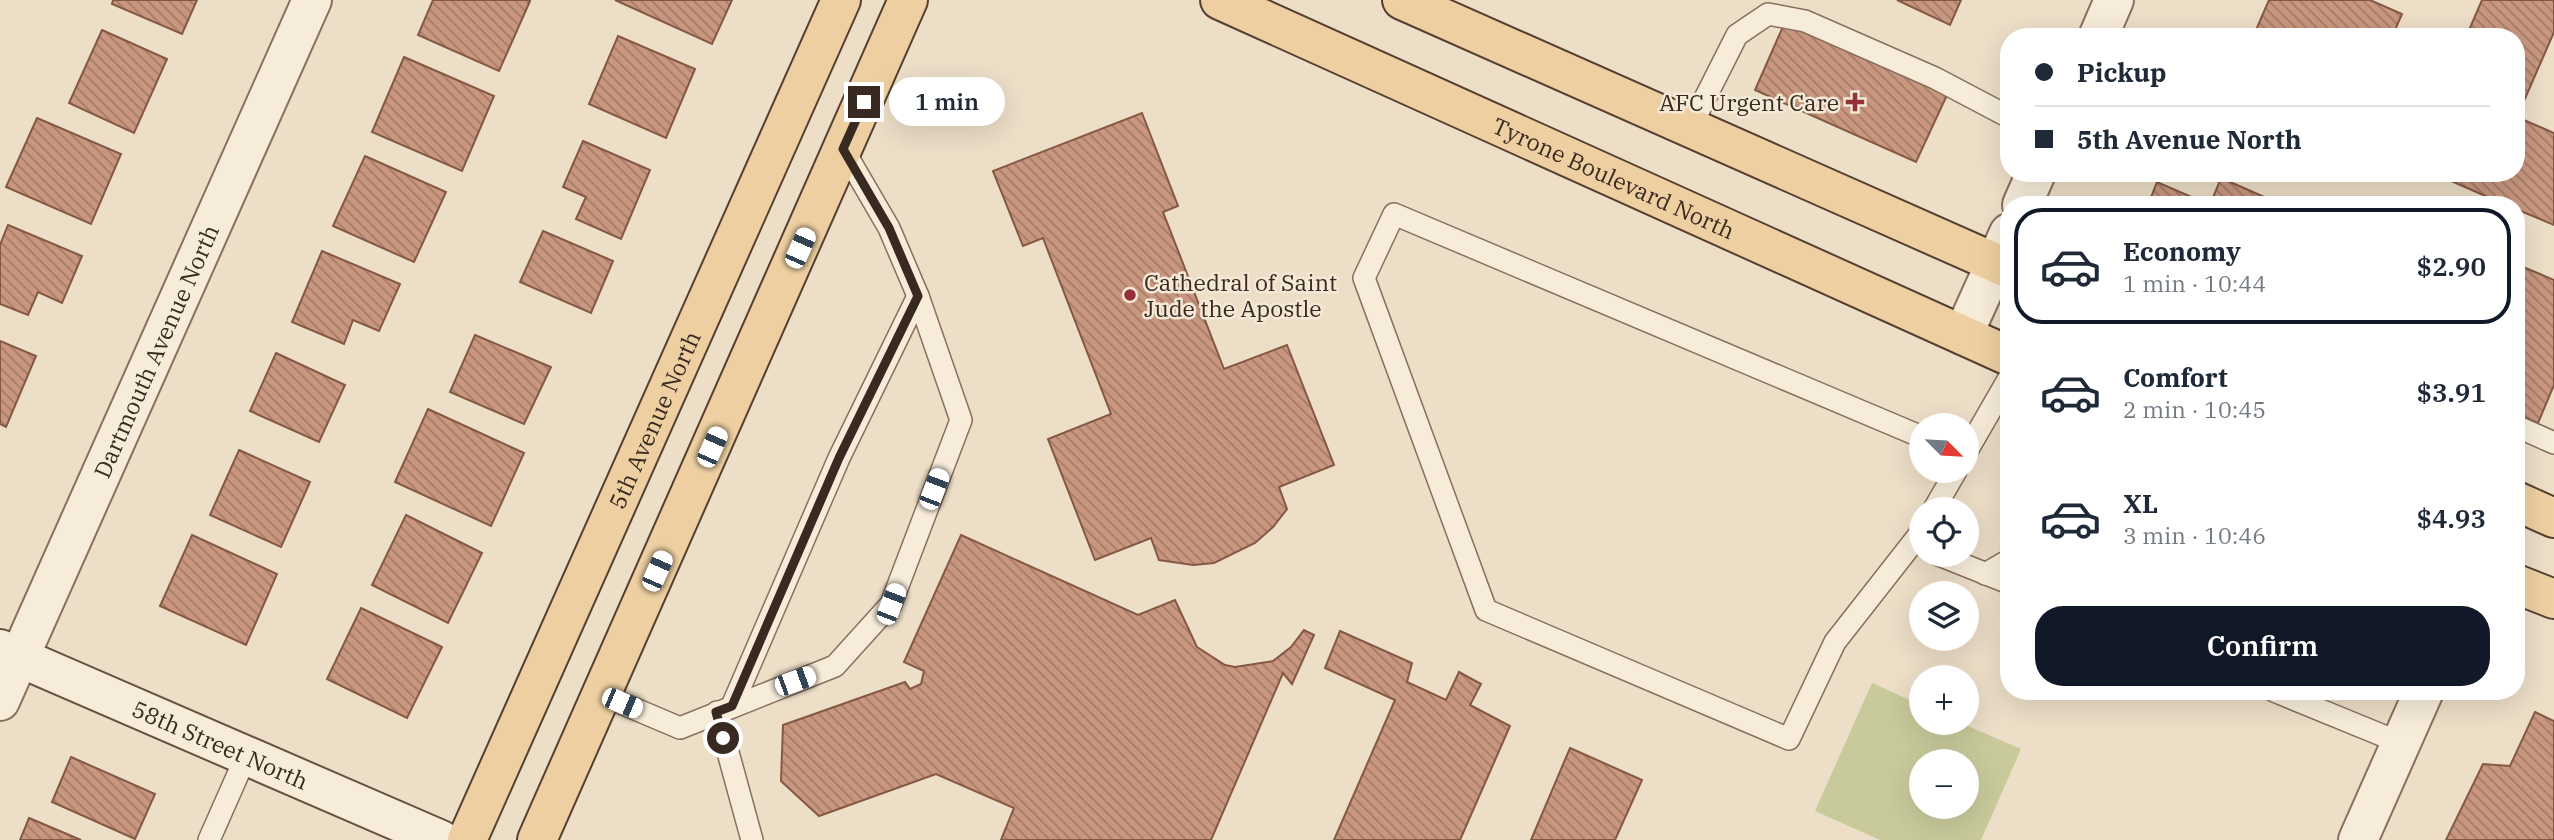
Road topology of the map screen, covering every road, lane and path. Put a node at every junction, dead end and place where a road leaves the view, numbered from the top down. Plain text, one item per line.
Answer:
1 (312, 0) edge
2 (841, 0) edge
3 (1402, 0) edge
4 (2114, 0) edge
5 (909, 3) edge
6 (1223, 3) edge
7 (2102, 28) edge
8 (2000, 112) edge
9 (1690, 128) junction
10 (843, 149) junction
11 (2000, 253) edge
12 (2000, 265) edge
13 (918, 296) junction
14 (1963, 335) junction
15 (2000, 352) edge
16 (2000, 394) edge
17 (1979, 430) edge
18 (2525, 430) edge
19 (1909, 432) edge
20 (2554, 443) edge
21 (2525, 504) edge
22 (2554, 518) edge
23 (1909, 553) edge
24 (2000, 565) edge
25 (1968, 567) edge
26 (1985, 574) junction
27 (2000, 580) edge
28 (2525, 588) edge
29 (2554, 599) edge
30 (10, 653) edge
31 (602, 695) junction
32 (2305, 700) edge
33 (2420, 700) edge
34 (0, 701) edge
35 (724, 709) junction
36 (2401, 743) junction
37 (247, 754) junction
38 (209, 840) edge
39 (441, 840) edge
40 (467, 840) edge
41 (537, 840) edge
42 (751, 840) edge
43 (2358, 840) edge

1 - 30 street, Dartmouth Avenue North
2 - 40 main road, 5th Avenue North
3 - 9 main road
4 - 7 street
5 - 10 main road
6 - 14 main road, Tyrone Boulevard North
8 - 9 lane
9 - 11 main road
10 - 13 lane
10 - 31 main road
12 - 14 street
13 - 35 lane
13 - 35 lane
14 - 15 main road, Tyrone Boulevard North
16 - 17 lane
18 - 20 lane
19 - 23 lane
21 - 22 main road
24 - 26 lane
25 - 26 lane
26 - 27 lane
28 - 29 main road
30 - 34 street, Dartmouth Avenue North
30 - 37 street, 58th Street North
31 - 35 lane
31 - 41 main road
32 - 36 lane
33 - 36 street
35 - 42 lane
36 - 43 street
37 - 38 lane
37 - 39 street, 58th Street North

